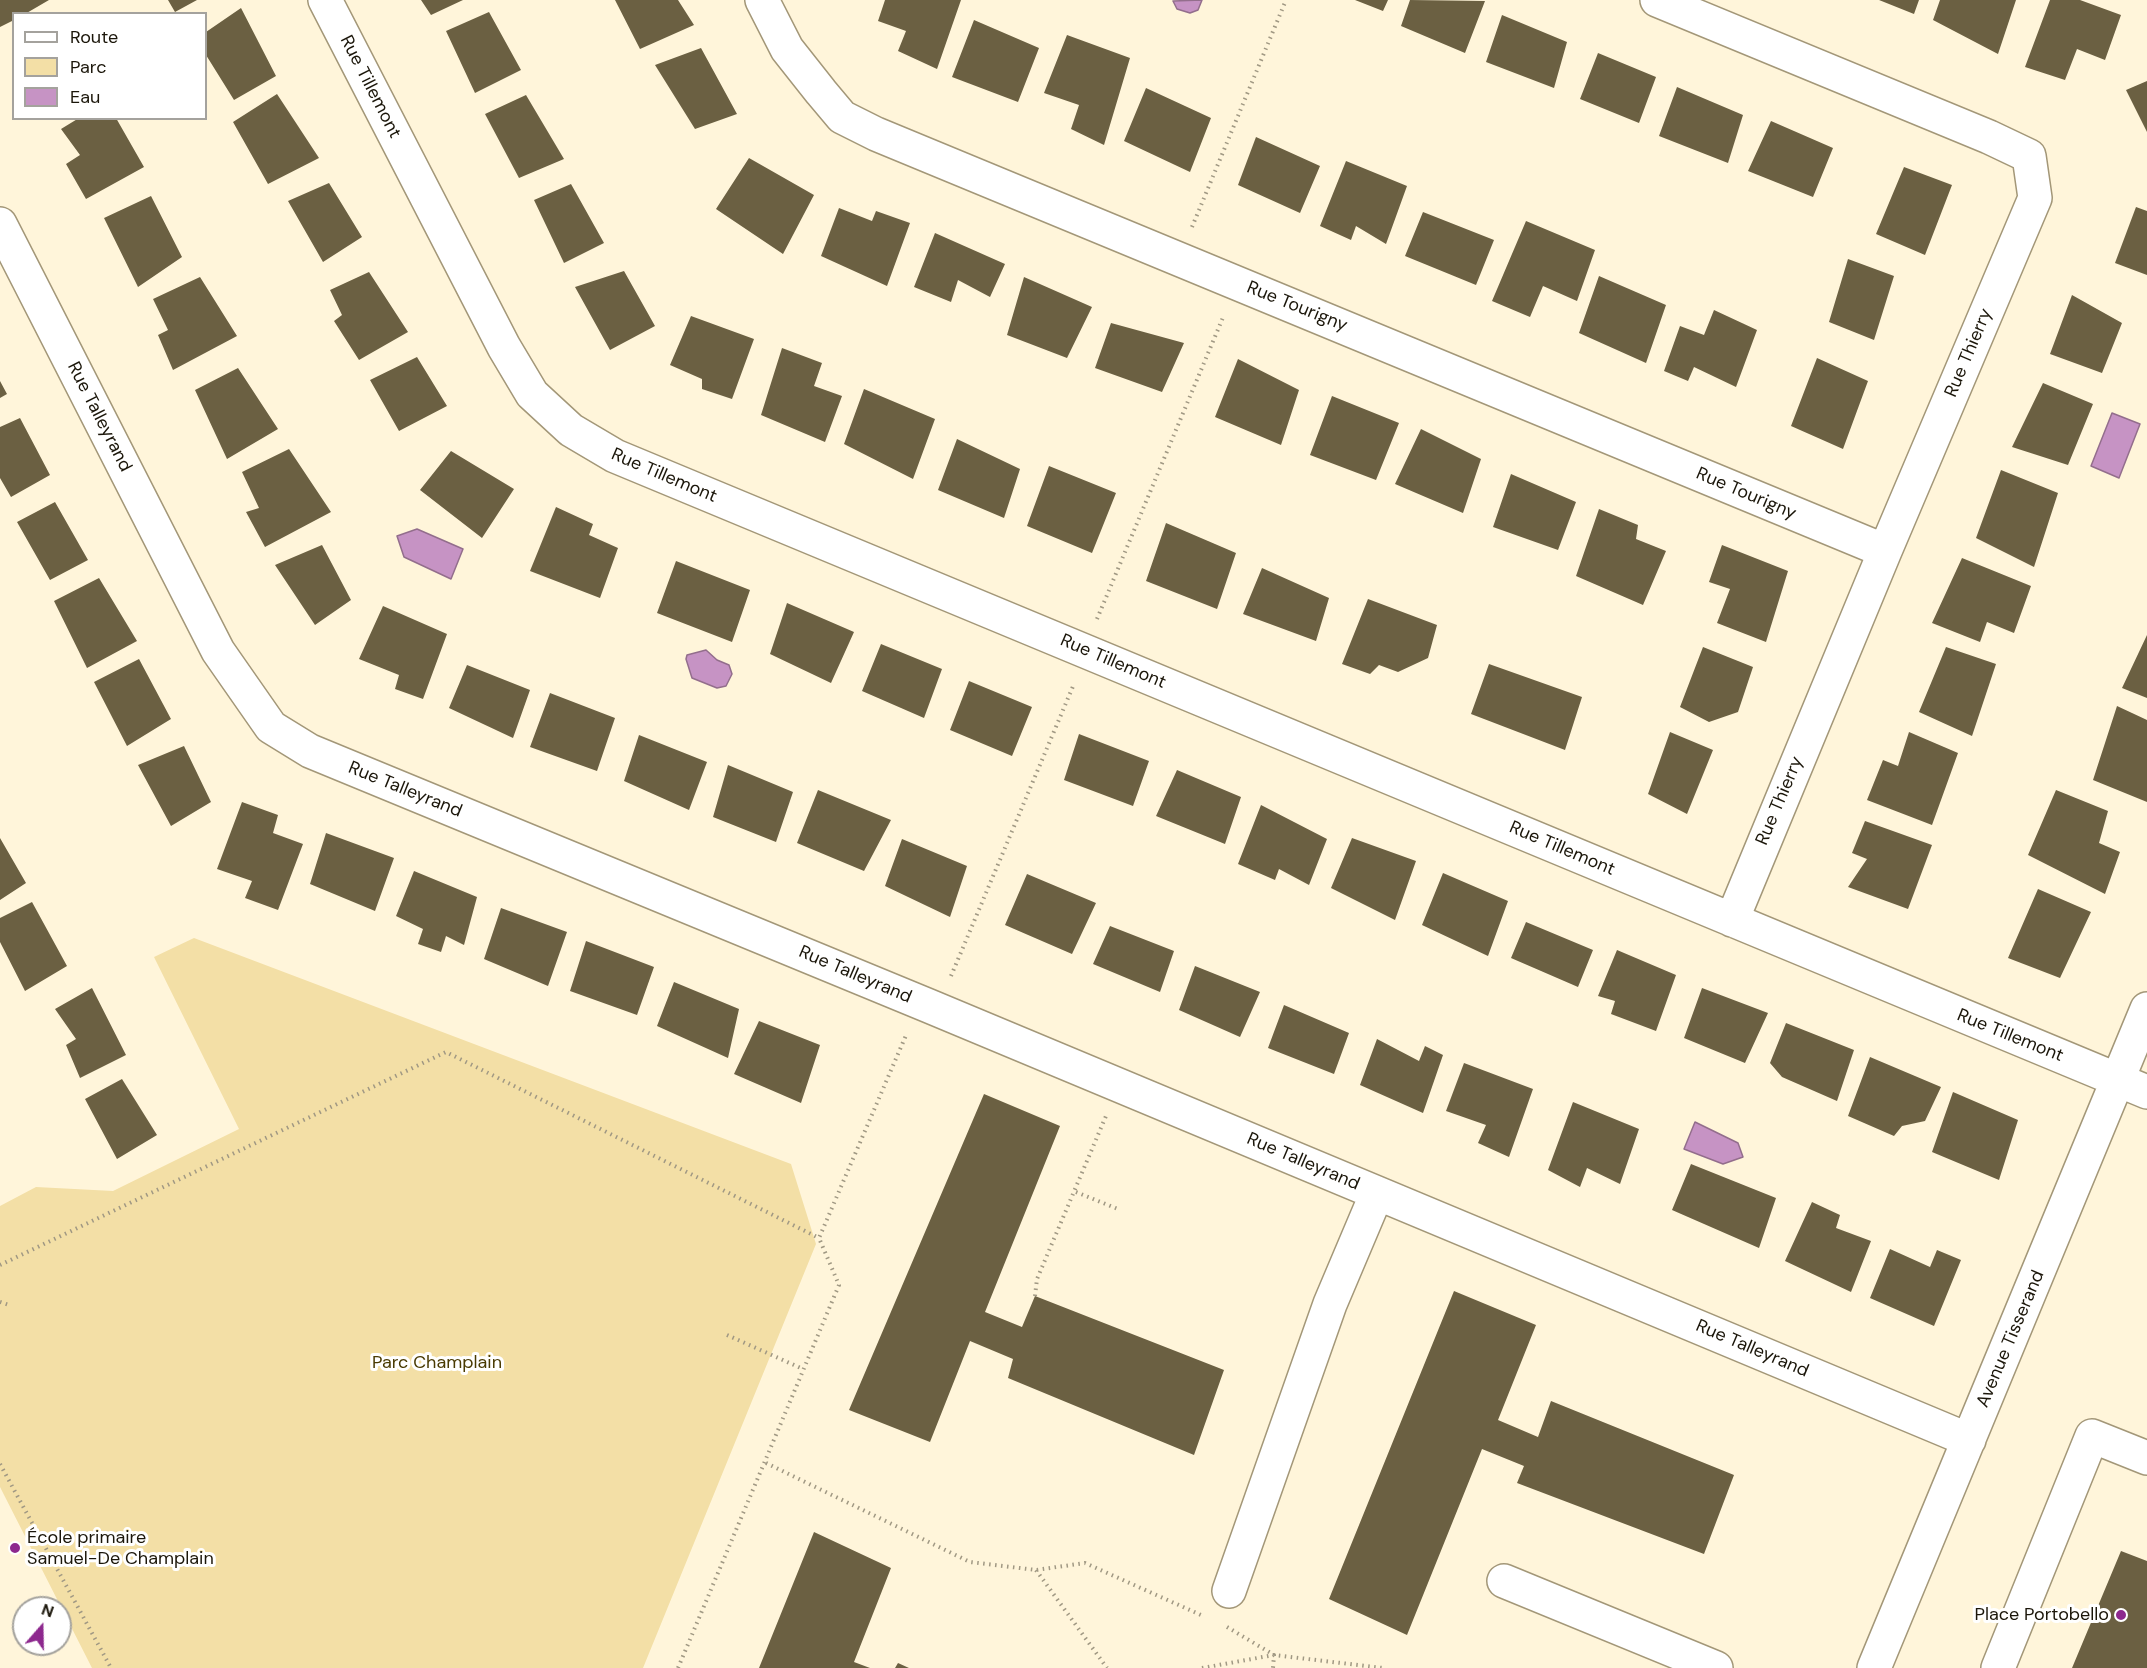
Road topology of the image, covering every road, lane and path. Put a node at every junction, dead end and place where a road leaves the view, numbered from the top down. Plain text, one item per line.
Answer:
1 (325, 0) edge
2 (762, 0) edge
3 (1286, 0) edge
4 (1658, 0) edge
5 (0, 224) edge
6 (1189, 234) dead end
7 (1227, 306) dead end
8 (1885, 551) junction
9 (1095, 624) dead end
10 (1078, 675) dead end
11 (1732, 920) junction
12 (947, 984) dead end
13 (2147, 1009) edge
14 (908, 1030) dead end
15 (2132, 1086) edge
16 (1107, 1113) dead end
17 (1076, 1192) junction
18 (1377, 1193) junction
19 (1118, 1209) dead end
20 (819, 1238) junction
21 (0, 1265) edge
22 (1035, 1296) dead end
23 (0, 1302) edge
24 (9, 1305) dead end
25 (727, 1335) dead end
26 (802, 1368) junction
27 (1969, 1440) junction
28 (2147, 1458) edge
29 (765, 1463) junction
30 (0, 1464) edge
31 (1036, 1570) junction
32 (1504, 1581) dead end
33 (1229, 1592) dead end
34 (1208, 1618) dead end
35 (1218, 1622) dead end
36 (1274, 1655) junction
37 (111, 1668) edge
38 (678, 1668) edge
39 (1107, 1668) edge
40 (1202, 1668) edge
41 (1273, 1668) edge
42 (1383, 1668) edge
43 (1716, 1668) edge
44 (1874, 1668) edge
45 (1998, 1668) edge

1 - 11 street, Rue Tillemont
2 - 8 street, Rue Tourigny
3 - 6 path
4 - 8 street, Rue Thierry
5 - 18 street, Rue Talleyrand
7 - 9 path
8 - 11 street, Rue Thierry
10 - 12 path
11 - 15 street, Rue Tillemont
13 - 15 street, Avenue Tisserand
14 - 20 path
15 - 27 street, Avenue Tisserand
16 - 17 path
17 - 19 path
17 - 22 path
18 - 27 street, Rue Talleyrand
18 - 33 street
20 - 21 path
20 - 26 path
23 - 24 path
25 - 26 path
26 - 29 path
27 - 44 street, Avenue Tisserand
28 - 45 street
29 - 31 path
29 - 38 path
30 - 37 path
31 - 34 path
31 - 39 path
32 - 43 street
35 - 36 path
36 - 40 path
36 - 41 path
36 - 42 path

